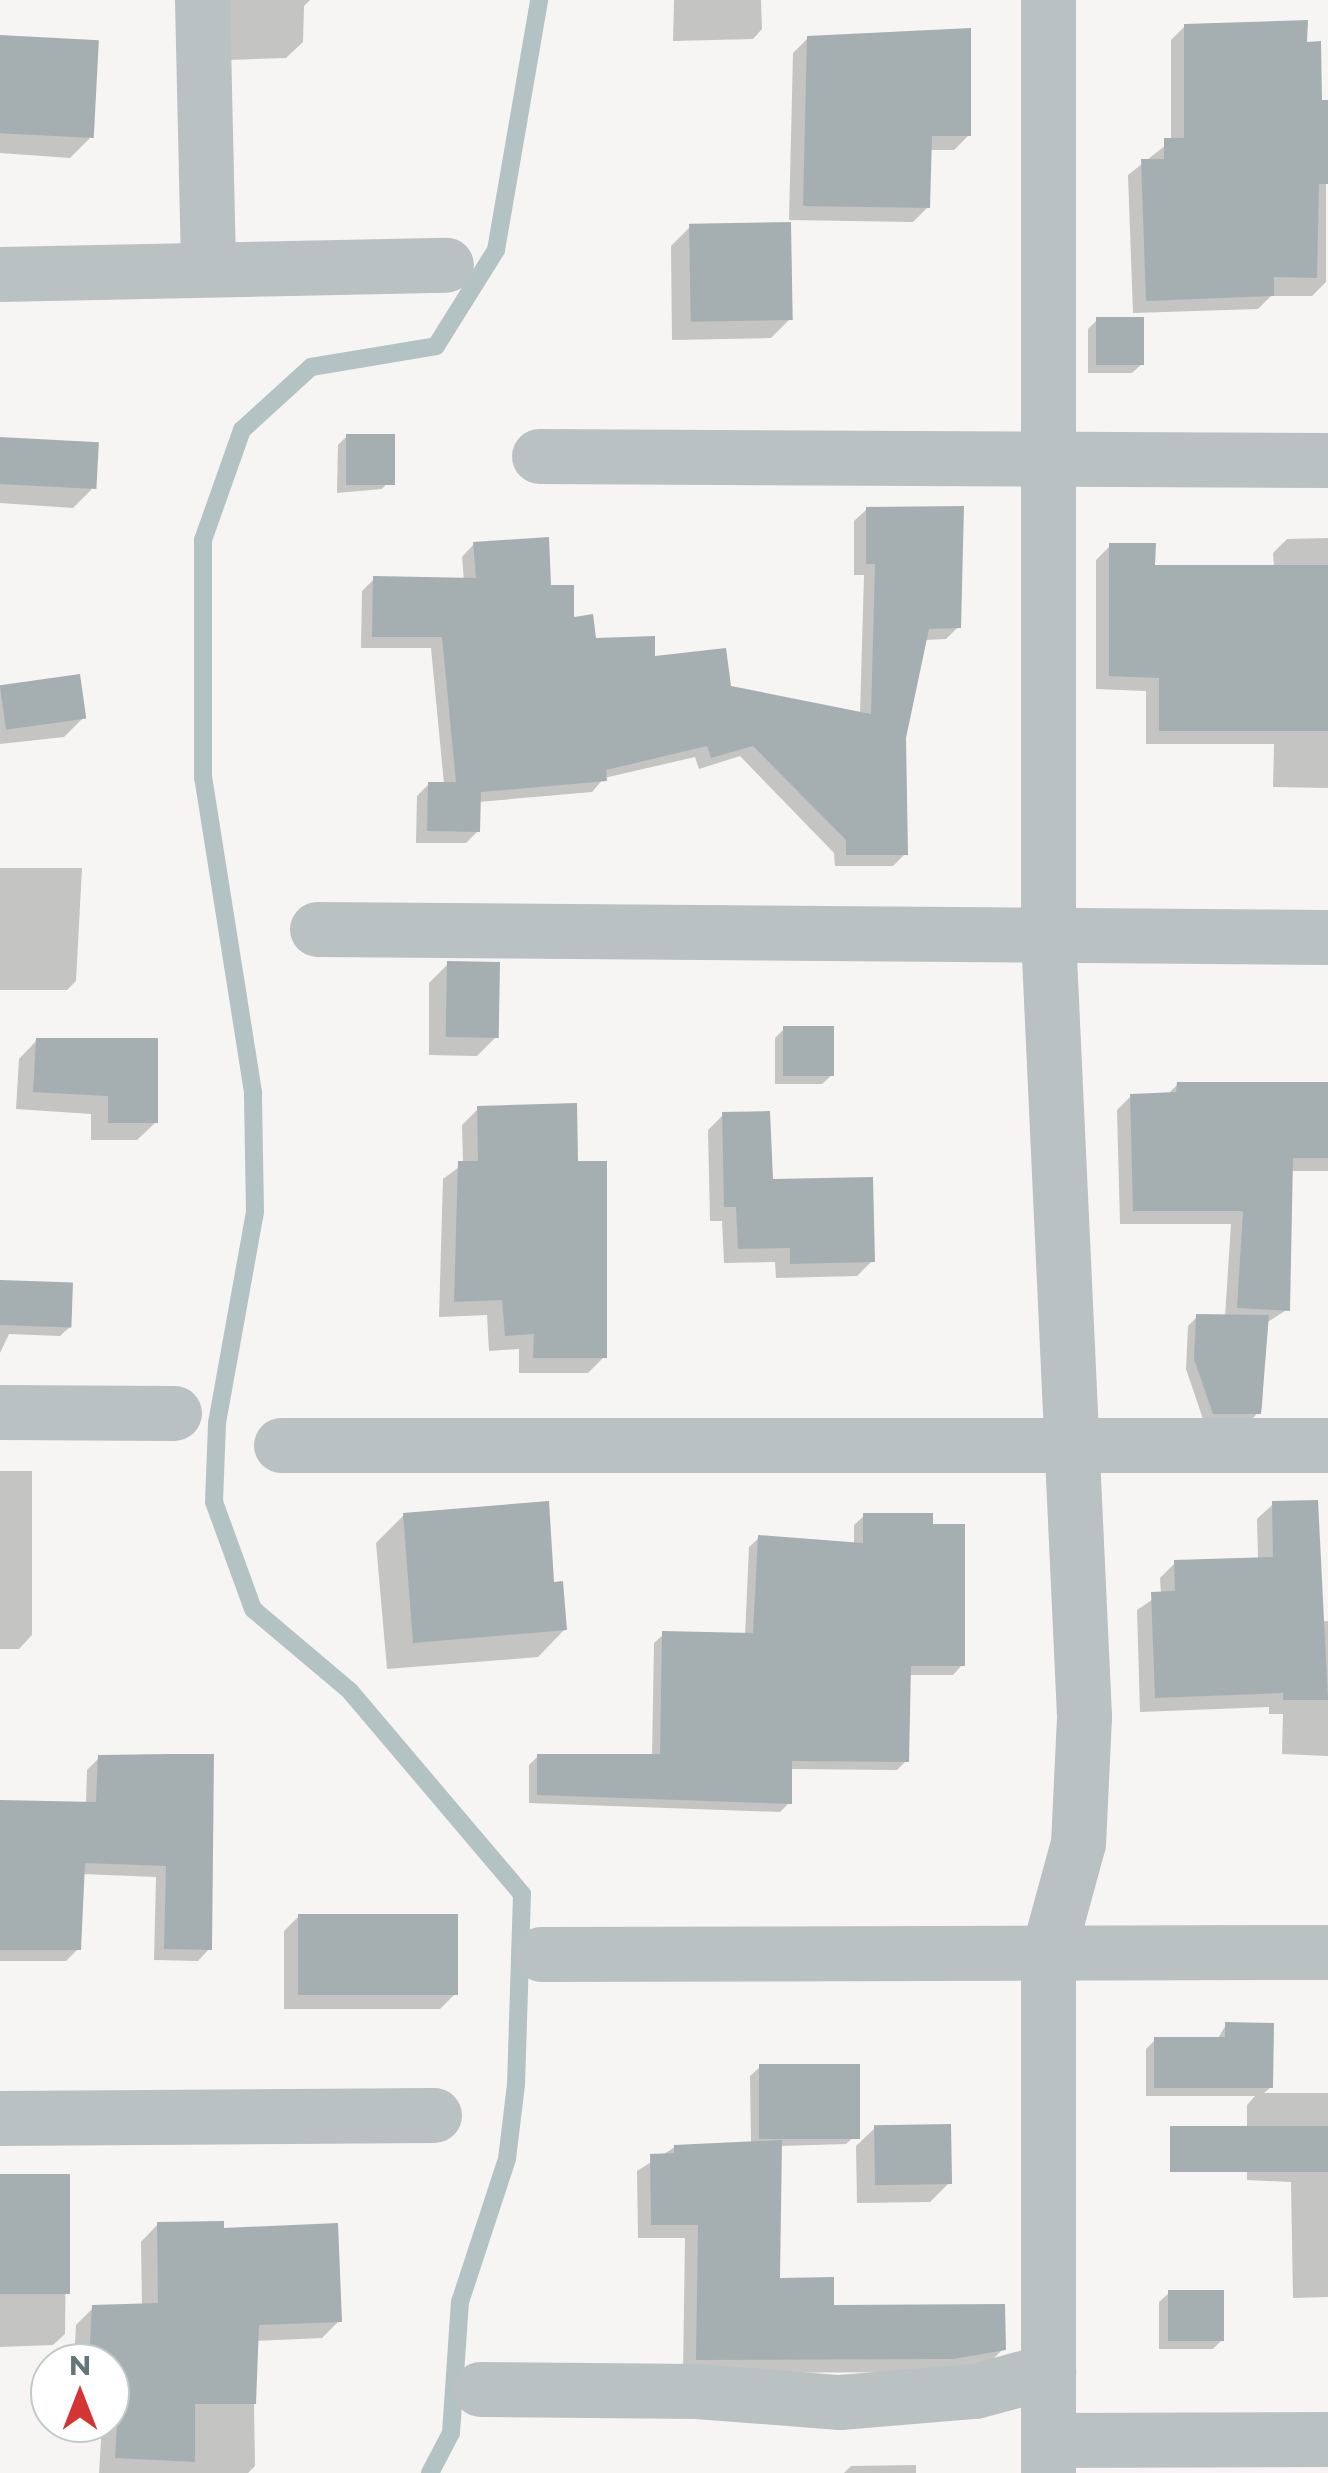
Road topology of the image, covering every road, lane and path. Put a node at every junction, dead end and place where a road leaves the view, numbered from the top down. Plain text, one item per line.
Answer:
1 (202, 0) edge
2 (1048, 0) edge
3 (446, 265) dead end
4 (208, 266) junction
5 (0, 274) edge
6 (539, 456) dead end
7 (1328, 460) edge
8 (1048, 461) junction
9 (317, 929) dead end
10 (1048, 935) junction
11 (1328, 936) edge
12 (0, 1412) edge
13 (174, 1413) dead end
14 (281, 1444) dead end
15 (1070, 1444) junction
16 (1328, 1444) edge
17 (1328, 1952) edge
18 (1048, 1953) junction
19 (541, 1954) dead end
20 (434, 2115) dead end
21 (0, 2118) edge
22 (1048, 2370) junction
23 (480, 2389) dead end
24 (1328, 2440) edge
25 (1048, 2456) edge

1 - 4 street
2 - 8 street
3 - 4 street
4 - 5 street
6 - 8 street
7 - 8 street
8 - 10 street
9 - 10 street
10 - 11 street
10 - 15 street
12 - 13 street
14 - 15 street
15 - 16 street
15 - 18 street
17 - 18 street
18 - 19 street
18 - 22 street
20 - 21 street
22 - 23 street
22 - 25 street
24 - 25 street

